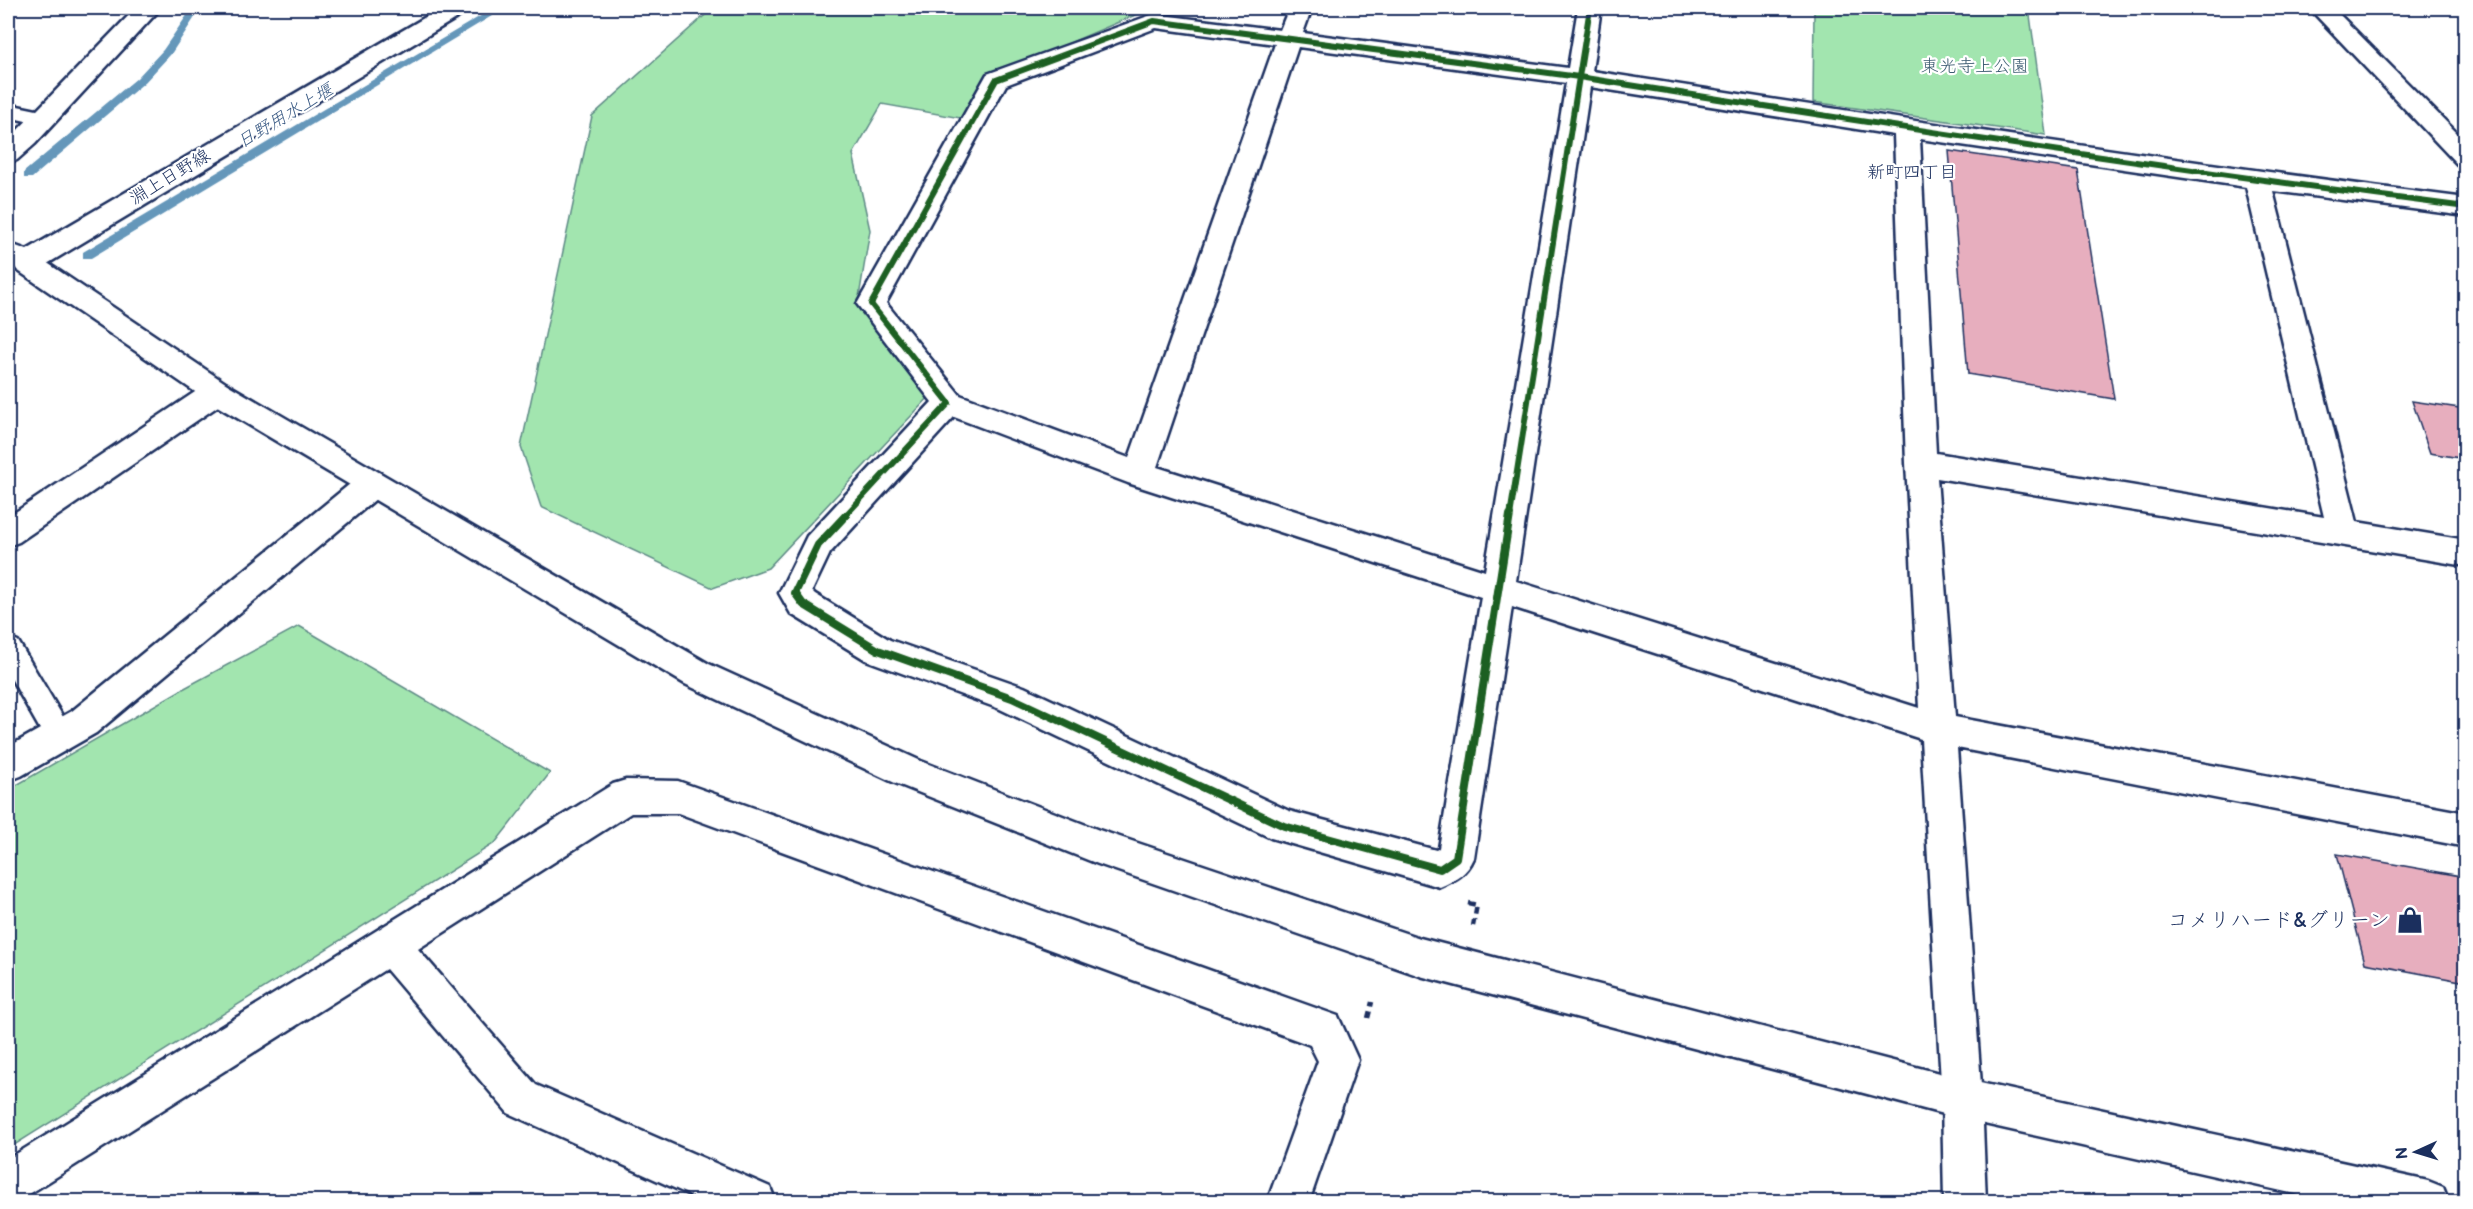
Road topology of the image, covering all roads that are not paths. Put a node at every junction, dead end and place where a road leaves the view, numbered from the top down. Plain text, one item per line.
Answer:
1 (149, 8) edge
2 (458, 8) edge
3 (1300, 8) edge
4 (1590, 8) edge
5 (2320, 8) edge
6 (1289, 40) junction
7 (1579, 77) junction
8 (8, 111) edge
9 (44, 118) junction
10 (1906, 129) junction
11 (8, 154) edge
12 (2466, 158) edge
13 (2257, 180) junction
14 (2466, 207) edge
15 (17, 257) edge
16 (217, 392) junction
17 (949, 403) junction
18 (1921, 463) junction
19 (1139, 474) junction
20 (372, 484) junction
21 (2344, 532) junction
22 (8, 533) edge
23 (2466, 553) edge
24 (1500, 588) junction
25 (8, 649) edge
26 (1938, 729) junction
27 (59, 736) junction
28 (8, 765) edge
29 (2466, 830) edge
30 (390, 945) junction
31 (1962, 1099) junction
32 (8, 1183) edge
33 (755, 1202) edge
34 (1288, 1202) edge
35 (1965, 1202) edge
36 (2428, 1202) edge

1 - 9 street
2 - 15 street, 淵上日野線
3 - 6 street
4 - 7 street
5 - 12 street
6 - 7 street
6 - 17 street
6 - 19 street
7 - 10 street
7 - 24 street
8 - 9 lane
9 - 11 street
10 - 13 street
10 - 18 street
13 - 14 street
13 - 21 street
15 - 16 street
16 - 20 street
16 - 22 street
17 - 19 street
17 - 24 street
18 - 21 street
18 - 26 street
19 - 24 street
20 - 27 street
20 - 31 street
21 - 23 street
24 - 26 street
25 - 27 lane
26 - 29 street
26 - 31 street
27 - 28 street
30 - 32 street
30 - 33 street
30 - 34 street
31 - 35 street
31 - 36 street

